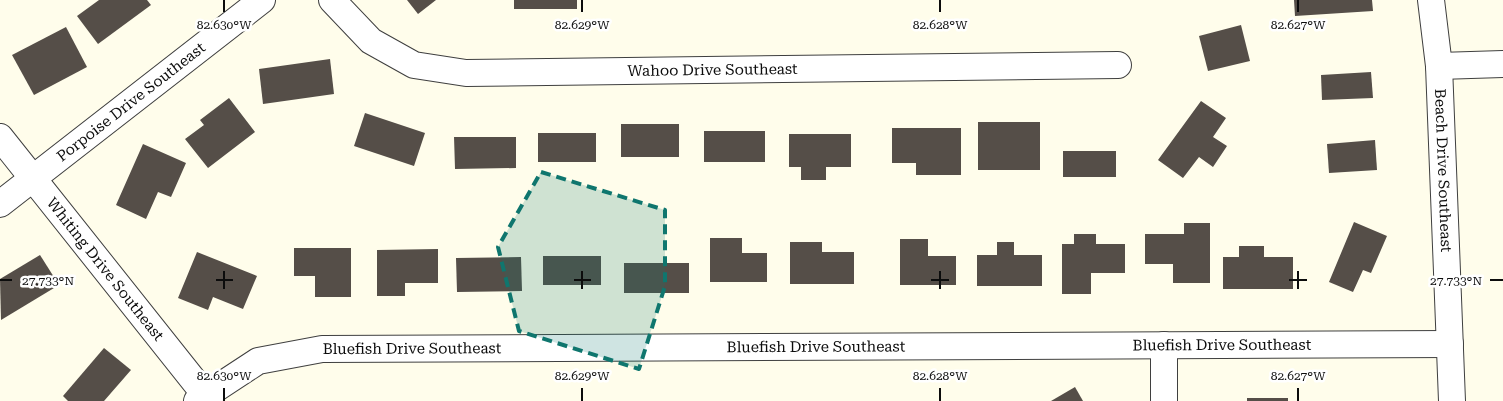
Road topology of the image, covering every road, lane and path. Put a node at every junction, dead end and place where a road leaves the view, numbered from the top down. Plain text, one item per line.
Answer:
1 (262, 0) edge
2 (332, 0) edge
3 (1431, 0) edge
4 (1503, 64) edge
5 (1118, 65) dead end
6 (1439, 66) junction
7 (0, 137) edge
8 (32, 179) junction
9 (0, 204) edge
10 (1164, 344) junction
11 (1450, 344) junction
12 (204, 399) edge
13 (1164, 401) edge
14 (1452, 401) edge

1 - 8 street, Porpoise Drive Southeast
2 - 5 street, Wahoo Drive Southeast
3 - 6 street, Beach Drive Southeast
4 - 6 street
6 - 11 street, Beach Drive Southeast
7 - 8 street, Whiting Drive Southeast
8 - 9 street, Porpoise Drive Southeast
8 - 12 street, Whiting Drive Southeast
10 - 11 street, Bluefish Drive Southeast
10 - 12 street, Bluefish Drive Southeast
10 - 13 street
11 - 14 street, Beach Drive Southeast

